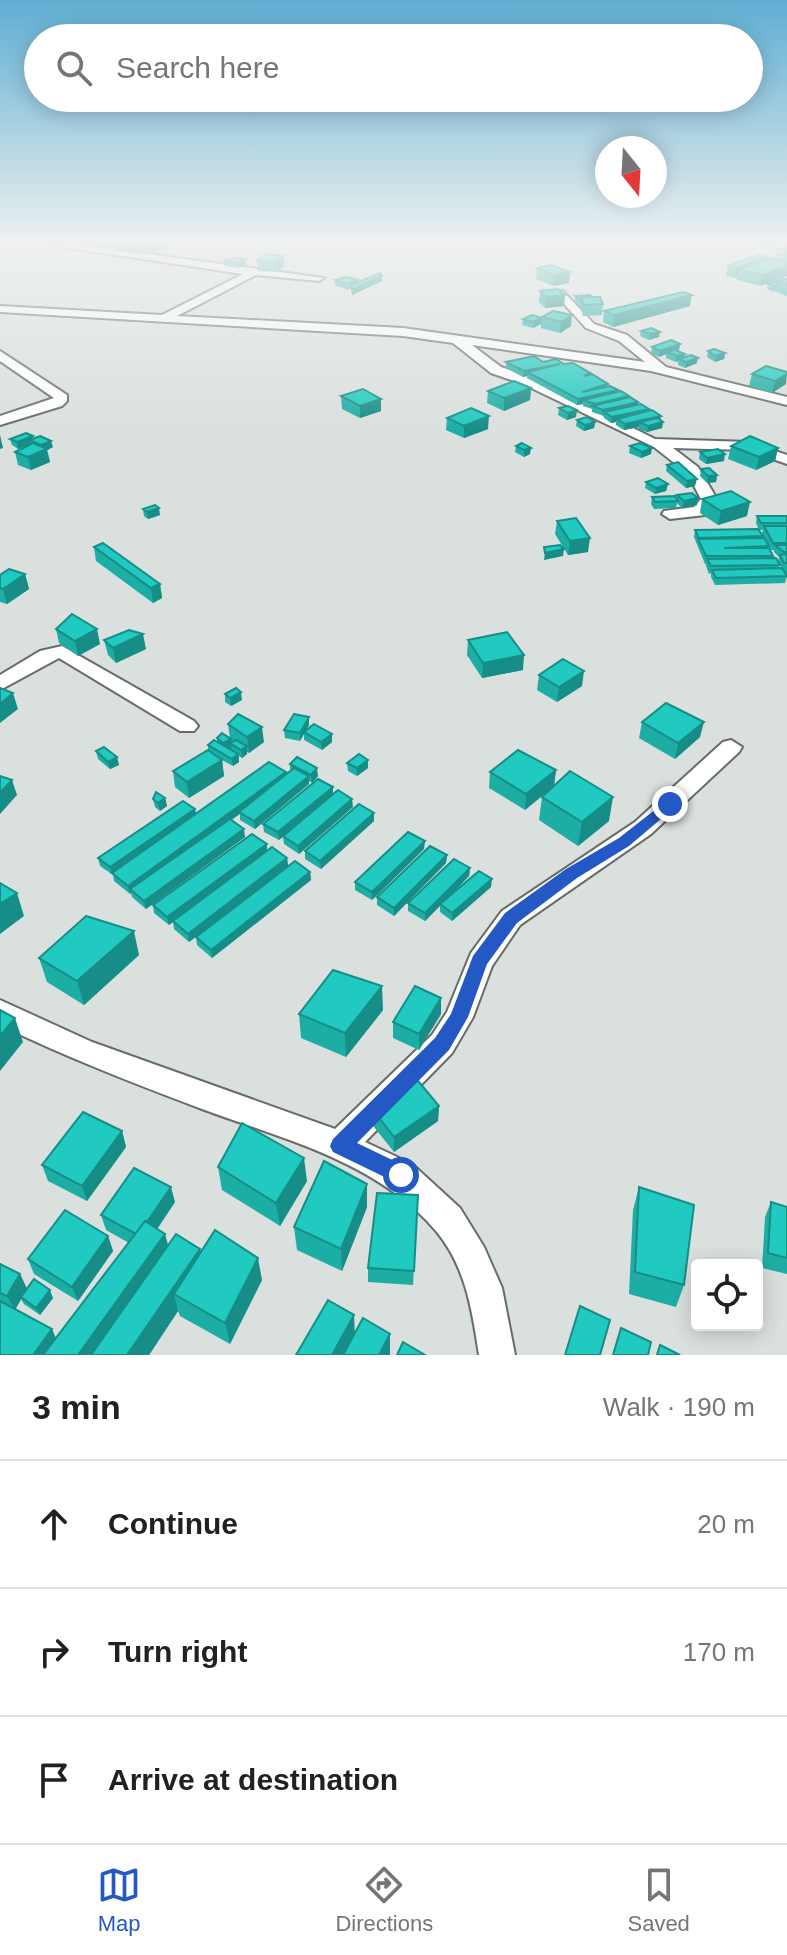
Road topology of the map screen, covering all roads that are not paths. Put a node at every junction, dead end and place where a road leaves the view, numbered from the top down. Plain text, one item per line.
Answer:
1 (191, 304) edge
2 (570, 304) edge
3 (0, 309) edge
4 (166, 317) junction
5 (454, 338) junction
6 (0, 355) edge
7 (661, 369) junction
8 (787, 401) edge
9 (1, 427) edge
10 (660, 445) junction
11 (787, 460) edge
12 (670, 514) dead end
13 (0, 684) edge
14 (187, 726) dead end
15 (731, 747) dead end
16 (0, 1012) edge
17 (340, 1146) junction
18 (497, 1355) edge

1 - 4 street
2 - 7 street
3 - 4 street
4 - 5 street
5 - 7 street
5 - 10 street
6 - 9 street
7 - 8 street
10 - 11 street
10 - 12 street
13 - 14 street
15 - 17 street
16 - 17 street
17 - 18 street

